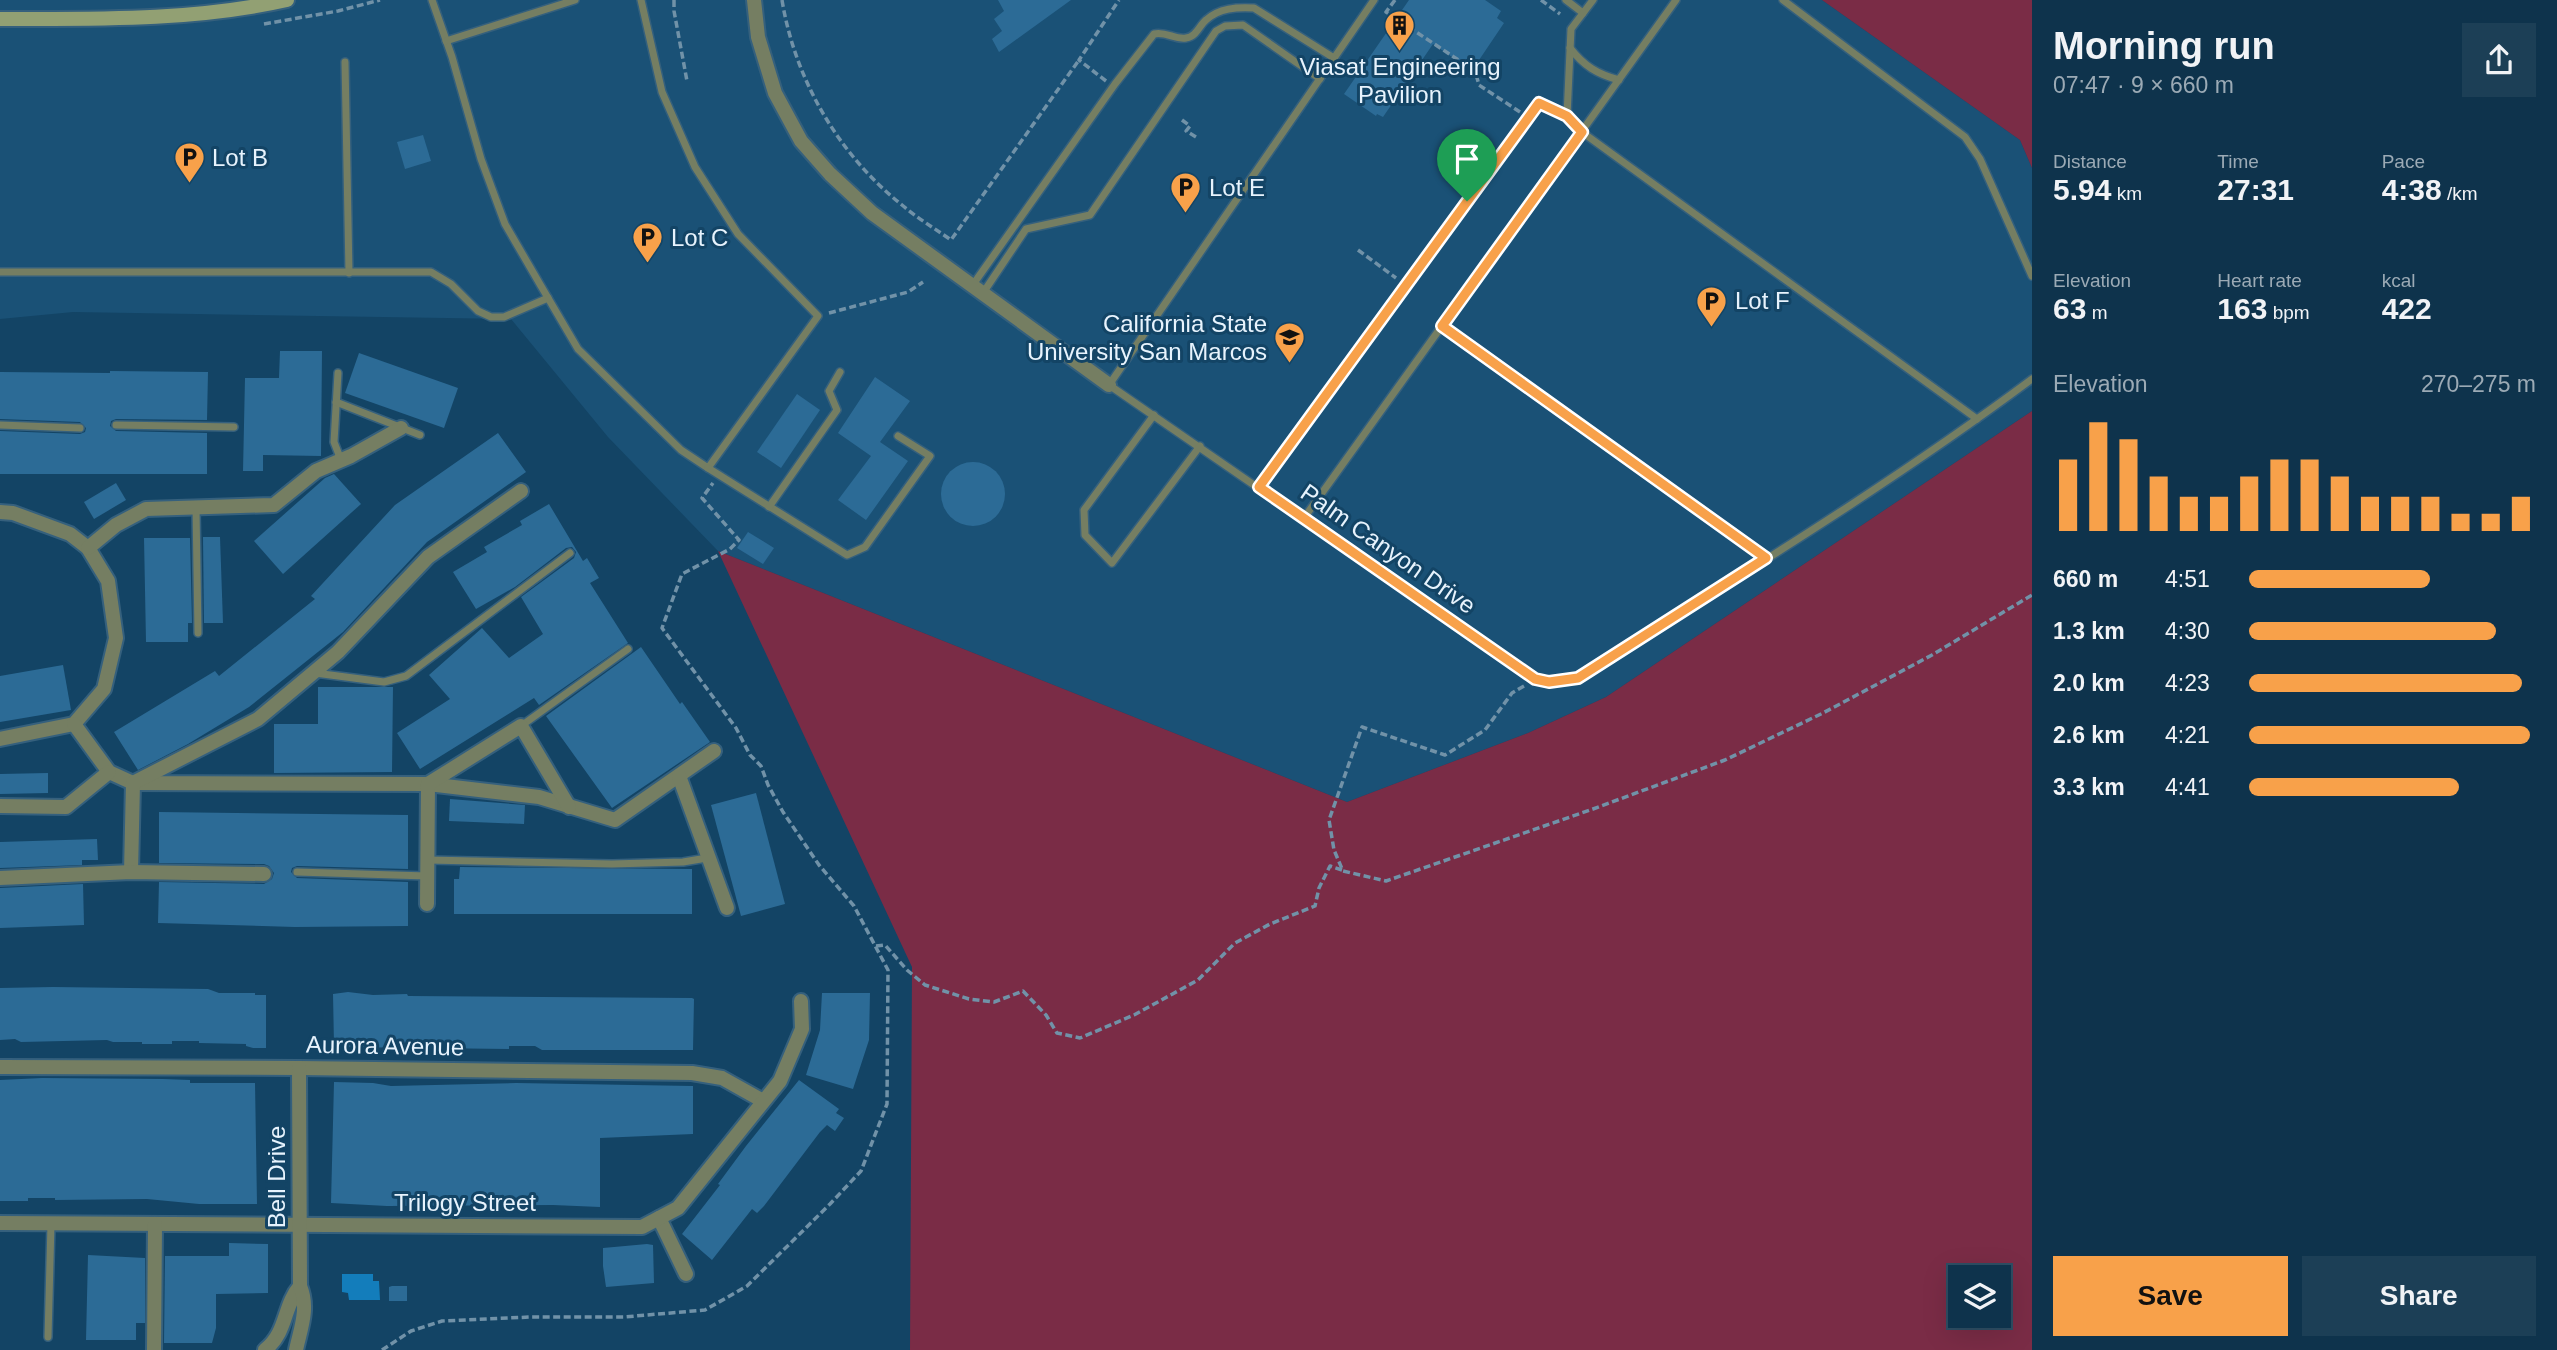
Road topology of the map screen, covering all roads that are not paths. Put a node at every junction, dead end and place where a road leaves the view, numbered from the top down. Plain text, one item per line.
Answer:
1 (287, 0) edge
2 (432, 0) edge
3 (575, 0) edge
4 (641, 0) edge
5 (754, 0) edge
6 (1374, 0) edge
7 (1566, 0) edge
8 (1593, 0) edge
9 (1676, 0) edge
10 (1783, 0) edge
11 (1583, 13) junction
12 (0, 19) edge
13 (446, 41) junction
14 (1570, 48) junction
15 (1334, 58) junction
16 (345, 62) dead end
17 (1320, 79) junction
18 (1619, 80) junction
19 (1567, 116) junction
20 (1582, 132) junction
21 (0, 272) edge
22 (349, 273) junction
23 (2032, 276) edge
24 (977, 290) junction
25 (548, 298) junction
26 (1442, 326) junction
27 (840, 372) dead end
28 (338, 373) dead end
29 (2032, 379) edge
30 (1109, 385) junction
31 (336, 402) junction
32 (1154, 415) junction
33 (1977, 419) junction
34 (0, 425) edge
35 (116, 425) dead end
36 (234, 427) dead end
37 (80, 428) dead end
38 (401, 428) junction
39 (420, 435) dead end
40 (898, 436) dead end
41 (1200, 446) junction
42 (341, 460) junction
43 (708, 468) junction
44 (1259, 487) junction
45 (521, 491) dead end
46 (196, 506) junction
47 (769, 507) junction
48 (0, 512) edge
49 (1304, 519) junction
50 (88, 548) junction
51 (570, 553) dead end
52 (1766, 558) junction
53 (198, 633) dead end
54 (628, 649) dead end
55 (314, 673) junction
56 (75, 724) junction
57 (520, 726) junction
58 (0, 739) edge
59 (714, 751) dead end
60 (109, 772) junction
61 (679, 776) junction
62 (134, 783) junction
63 (428, 784) junction
64 (0, 806) edge
65 (569, 807) junction
66 (707, 858) junction
67 (428, 860) junction
68 (131, 872) junction
69 (297, 872) dead end
70 (264, 874) dead end
71 (428, 876) junction
72 (0, 878) edge
73 (427, 904) dead end
74 (727, 908) dead end
75 (801, 1002) dead end
76 (0, 1067) edge
77 (299, 1068) junction
78 (763, 1101) junction
79 (659, 1218) junction
80 (0, 1223) edge
81 (51, 1224) junction
82 (155, 1224) junction
83 (300, 1225) junction
84 (686, 1274) dead end
85 (300, 1286) junction
86 (48, 1338) dead end
87 (268, 1347) edge
88 (154, 1350) edge
89 (288, 1350) edge
90 (296, 1350) edge

1 - 12 main road
2 - 13 lane
3 - 13 lane
4 - 43 lane
5 - 24 street, Palm Canyon Drive
6 - 15 lane
7 - 11 lane
8 - 11 lane
9 - 18 lane
10 - 23 lane
11 - 14 lane
13 - 25 lane
14 - 18 lane
14 - 19 lane
15 - 17 lane
15 - 24 lane
16 - 22 lane
17 - 24 lane
17 - 30 lane
18 - 20 lane
19 - 20 lane
19 - 44 lane
20 - 26 lane
20 - 33 lane
21 - 22 lane
22 - 25 lane
24 - 30 street, Palm Canyon Drive
25 - 43 lane
26 - 49 lane
26 - 52 lane
27 - 47 lane
28 - 31 lane
29 - 33 lane
30 - 32 lane, Palm Canyon Drive
31 - 38 lane
31 - 42 lane
32 - 41 lane, Palm Canyon Drive
32 - 41 lane
33 - 52 lane
34 - 37 lane
35 - 36 lane
38 - 39 lane
38 - 42 street
40 - 47 lane
41 - 44 lane, Palm Canyon Drive
42 - 46 street
43 - 47 lane
44 - 49 lane, Palm Canyon Drive
45 - 55 street
46 - 50 street
46 - 53 lane
48 - 50 street
49 - 52 lane, Palm Canyon Drive
50 - 56 street
51 - 55 lane
54 - 57 lane
55 - 62 street
56 - 58 street
56 - 60 street
57 - 63 street
57 - 65 street
59 - 61 street
60 - 62 street
60 - 64 street
61 - 65 street
61 - 66 street
62 - 63 street
62 - 68 street
63 - 65 street
63 - 67 street
66 - 67 lane
66 - 74 street
67 - 71 street
68 - 70 street
68 - 72 street
69 - 71 lane
71 - 73 street
75 - 78 street, Trilogy Street
76 - 77 street, Aurora Avenue
77 - 78 street, Aurora Avenue
77 - 83 street, Bell Drive
78 - 79 street, Trilogy Street
79 - 83 street, Trilogy Street
79 - 84 street
80 - 81 street, Trilogy Street
81 - 82 street, Trilogy Street
81 - 86 lane
82 - 83 street, Trilogy Street
82 - 88 street
83 - 85 street, Bell Drive
85 - 87 street, Bell Drive
85 - 90 street, Bell Drive
87 - 89 street

